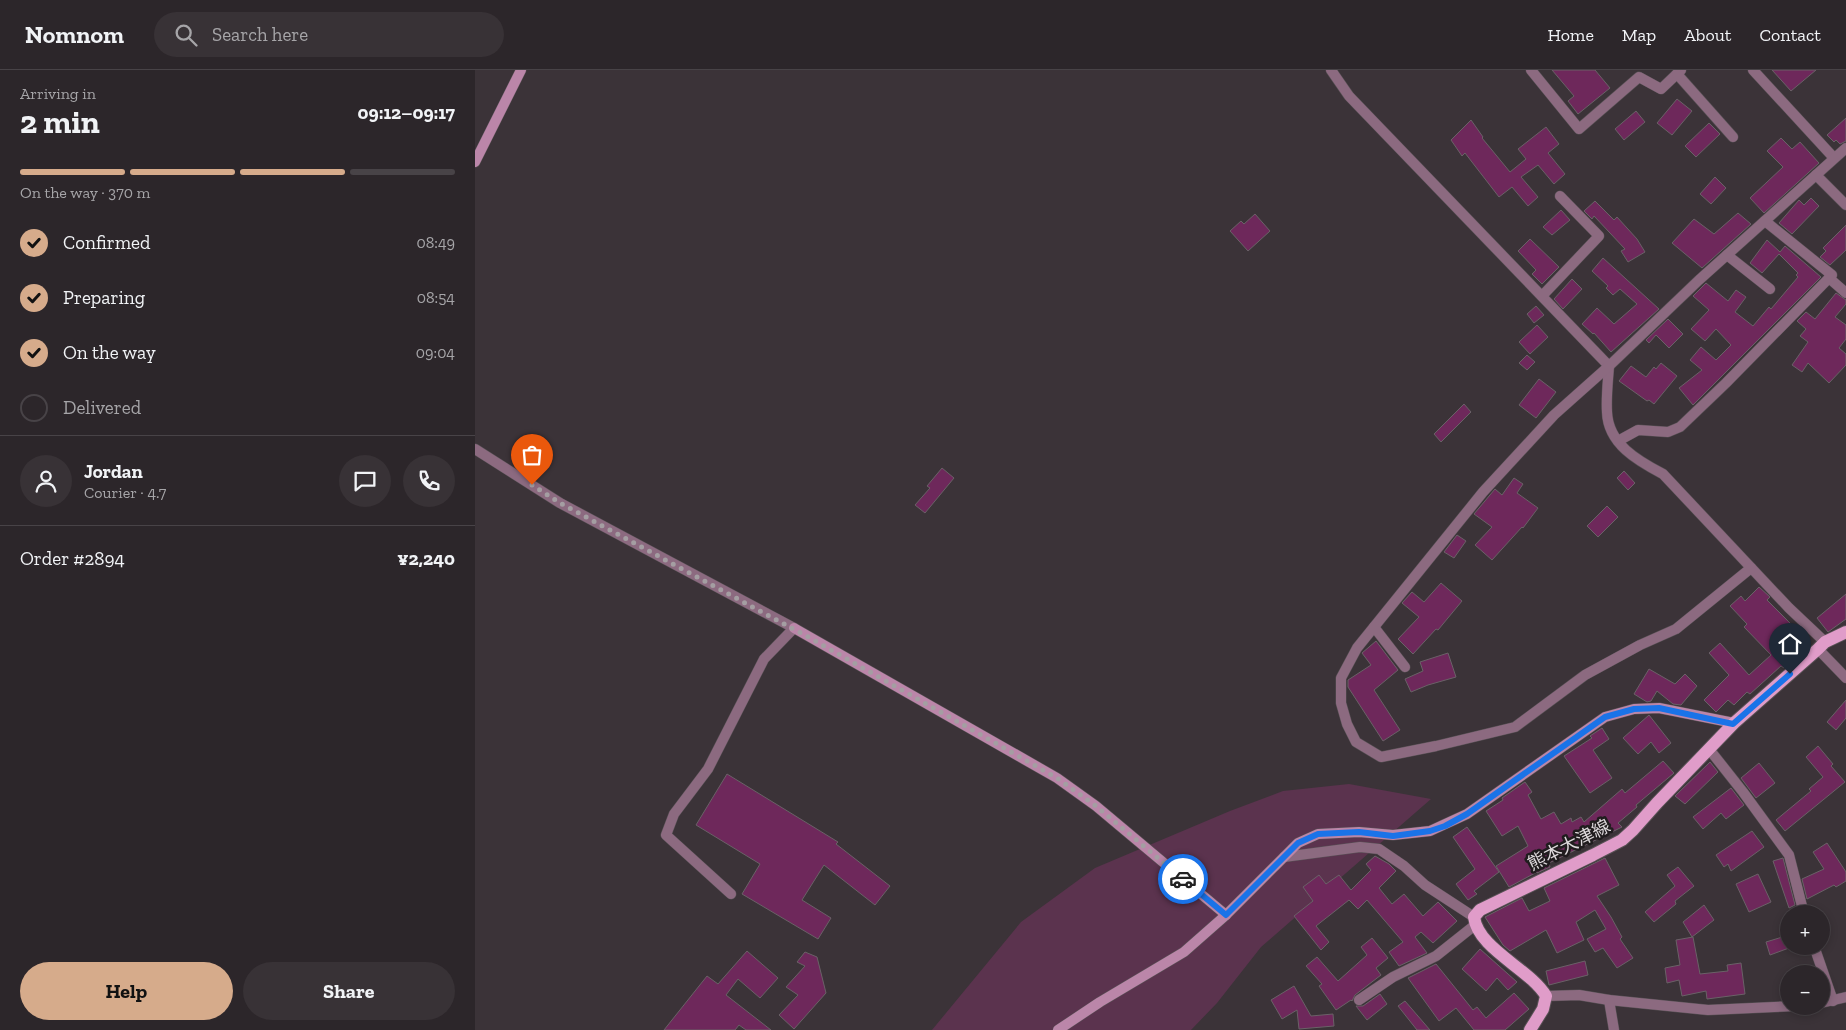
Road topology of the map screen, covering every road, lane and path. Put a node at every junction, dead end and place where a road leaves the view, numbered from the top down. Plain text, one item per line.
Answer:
1 (521, 70) edge
2 (1331, 70) edge
3 (1531, 70) edge
4 (1753, 70) edge
5 (1679, 72) edge
6 (1733, 136) dead end
7 (1846, 148) edge
8 (1834, 158) junction
9 (475, 162) edge
10 (1817, 174) junction
11 (1560, 196) dead end
12 (1846, 205) edge
13 (1765, 221) junction
14 (1727, 255) junction
15 (1829, 278) junction
16 (1770, 289) dead end
17 (1846, 293) edge
18 (1542, 296) junction
19 (1609, 366) junction
20 (1618, 441) junction
21 (475, 449) edge
22 (1751, 568) junction
23 (1374, 627) junction
24 (794, 628) junction
25 (1846, 632) edge
26 (1822, 646) junction
27 (1405, 667) dead end
28 (1846, 678) edge
29 (1733, 724) junction
30 (1709, 749) junction
31 (1284, 857) junction
32 (731, 894) dead end
33 (1802, 905) edge
34 (1226, 915) junction
35 (1475, 921) junction
36 (1817, 955) edge
37 (1546, 996) junction
38 (1846, 997) edge
39 (1359, 1000) dead end
40 (1609, 1000) junction
41 (1830, 1001) edge
42 (1833, 1001) junction
43 (1780, 1007) edge
44 (1058, 1030) edge
45 (1530, 1030) edge
46 (1614, 1030) edge

1 - 9 street
2 - 18 street
3 - 5 street
4 - 8 street
5 - 6 street
7 - 8 street
8 - 10 street
10 - 12 street
10 - 13 street
11 - 18 street
13 - 14 street
13 - 15 street
14 - 16 street
14 - 19 street
15 - 17 street
15 - 20 street
18 - 19 street
19 - 20 street
19 - 23 street
20 - 22 street
21 - 24 street
22 - 23 street
22 - 26 street
23 - 27 street
24 - 32 street
24 - 34 street
25 - 26 main road, 熊本大津線
26 - 28 street
26 - 29 main road, 熊本大津線
29 - 30 main road, 熊本大津線
29 - 31 street
30 - 33 street
30 - 35 main road, 熊本大津線
31 - 34 street
31 - 35 street
34 - 44 street
35 - 37 main road
35 - 39 street
36 - 42 street
37 - 40 street
37 - 45 main road
38 - 42 street
40 - 43 street
40 - 46 street
41 - 42 street

